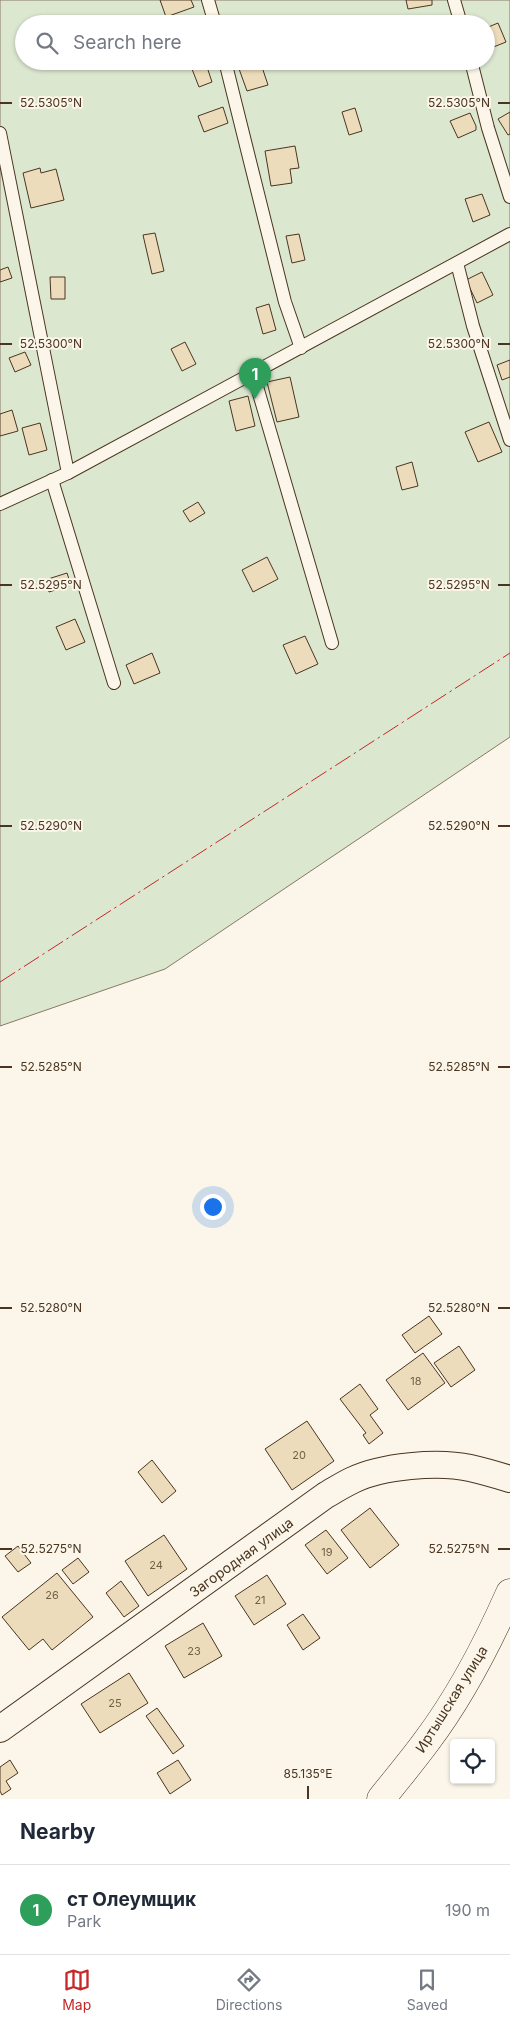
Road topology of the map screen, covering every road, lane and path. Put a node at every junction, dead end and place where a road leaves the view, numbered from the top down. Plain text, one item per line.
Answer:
1 (208, 0) edge
2 (454, 0) edge
3 (212, 15) edge
4 (458, 15) edge
5 (227, 70) edge
6 (473, 70) edge
7 (0, 133) edge
8 (510, 197) edge
9 (510, 234) edge
10 (457, 263) junction
11 (301, 348) junction
12 (253, 373) junction
13 (510, 440) edge
14 (68, 473) junction
15 (52, 480) junction
16 (0, 504) edge
17 (332, 643) dead end
18 (114, 683) dead end
19 (510, 1479) edge
20 (510, 1593) edge
21 (0, 1729) edge
22 (381, 1799) edge

1 - 3 lane
2 - 4 lane
5 - 11 lane
6 - 8 lane
7 - 14 lane
9 - 10 lane
10 - 11 lane
10 - 13 lane
11 - 12 lane
12 - 14 lane
12 - 17 lane
14 - 15 lane
15 - 16 lane
15 - 18 lane
19 - 21 street, Загородная улица
20 - 22 main road, Иртышская улица

